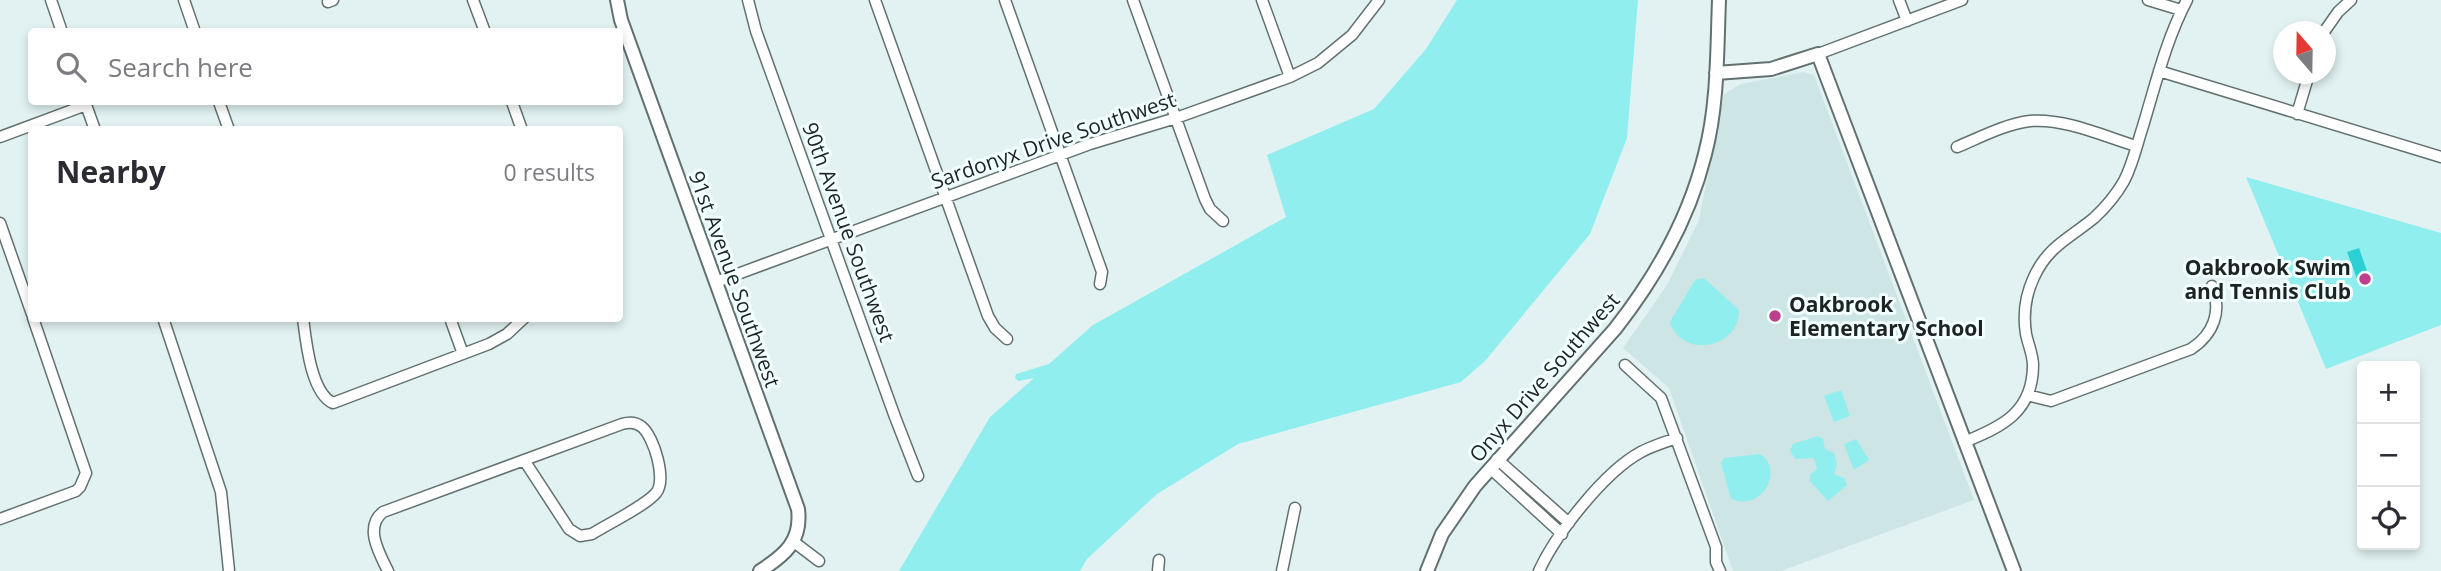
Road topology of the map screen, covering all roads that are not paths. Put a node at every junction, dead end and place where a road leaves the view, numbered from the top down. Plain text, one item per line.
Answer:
1 (51, 0) edge
2 (184, 0) edge
3 (473, 0) edge
4 (617, 0) edge
5 (748, 0) edge
6 (875, 0) edge
7 (1005, 0) edge
8 (1133, 0) edge
9 (1262, 0) edge
10 (1379, 0) edge
11 (1719, 0) edge
12 (1899, 0) edge
13 (1962, 0) edge
14 (2148, 0) edge
15 (2351, 0) edge
16 (2184, 5) edge
17 (1907, 21) junction
18 (2332, 21) edge
19 (61, 28) edge
20 (194, 28) edge
21 (484, 28) edge
22 (1818, 54) junction
23 (2159, 71) junction
24 (1716, 73) junction
25 (1290, 76) junction
26 (2306, 84) edge
27 (81, 105) edge
28 (87, 105) edge
29 (220, 105) edge
30 (513, 105) edge
31 (2297, 114) junction
32 (1176, 118) junction
33 (94, 126) edge
34 (228, 126) edge
35 (521, 126) edge
36 (0, 137) edge
37 (2137, 146) junction
38 (1957, 147) dead end
39 (1059, 156) junction
40 (2441, 157) edge
41 (946, 198) junction
42 (1223, 221) dead end
43 (0, 223) edge
44 (832, 240) junction
45 (716, 282) junction
46 (1100, 284) dead end
47 (2213, 286) dead end
48 (28, 304) edge
49 (34, 322) edge
50 (164, 322) edge
51 (304, 322) edge
52 (451, 322) edge
53 (519, 322) edge
54 (1007, 339) dead end
55 (463, 354) junction
56 (1625, 365) dead end
57 (2027, 396) junction
58 (1677, 438) junction
59 (1964, 442) junction
60 (524, 460) junction
61 (1493, 463) junction
62 (918, 476) dead end
63 (1295, 508) dead end
64 (0, 519) edge
65 (1569, 523) junction
66 (1562, 534) junction
67 (794, 542) junction
68 (819, 561) dead end
69 (229, 571) edge
70 (388, 571) edge
71 (760, 571) edge
72 (1282, 571) edge
73 (1427, 571) edge
74 (1538, 571) edge
75 (1720, 571) edge
76 (2014, 571) edge

1 - 19 street
2 - 20 street
3 - 21 street
4 - 45 street, 91st Avenue Southwest
5 - 44 street, 90th Avenue Southwest
6 - 41 street
7 - 39 street
8 - 32 street
9 - 25 street
10 - 25 street, Sardonyx Drive Southwest
11 - 24 street, Onyx Drive Southwest
12 - 17 street
13 - 17 street
14 - 16 street
15 - 18 street
16 - 23 street
17 - 22 street
22 - 24 street
22 - 59 street
23 - 31 street
23 - 37 street
24 - 61 street, Onyx Drive Southwest
25 - 32 street, Sardonyx Drive Southwest
26 - 31 street
27 - 36 street
28 - 33 street
29 - 34 street
30 - 35 street
31 - 40 street
32 - 39 street, Sardonyx Drive Southwest
32 - 42 street
37 - 38 street
37 - 57 street
39 - 41 street, Sardonyx Drive Southwest
39 - 46 street
41 - 44 street, Sardonyx Drive Southwest
41 - 54 street
43 - 48 street
44 - 45 street, Sardonyx Drive Southwest
44 - 62 street, 90th Avenue Southwest
45 - 67 street, 91st Avenue Southwest
47 - 57 street
49 - 64 street
50 - 69 street
51 - 55 street
52 - 55 street
53 - 55 street
56 - 58 street
57 - 59 street
58 - 65 street
58 - 75 street
59 - 76 street
60 - 60 street
60 - 70 street
61 - 65 street
61 - 66 street
61 - 73 street, Onyx Drive Southwest
63 - 72 street
65 - 66 street
66 - 74 street
67 - 68 street
67 - 71 street

